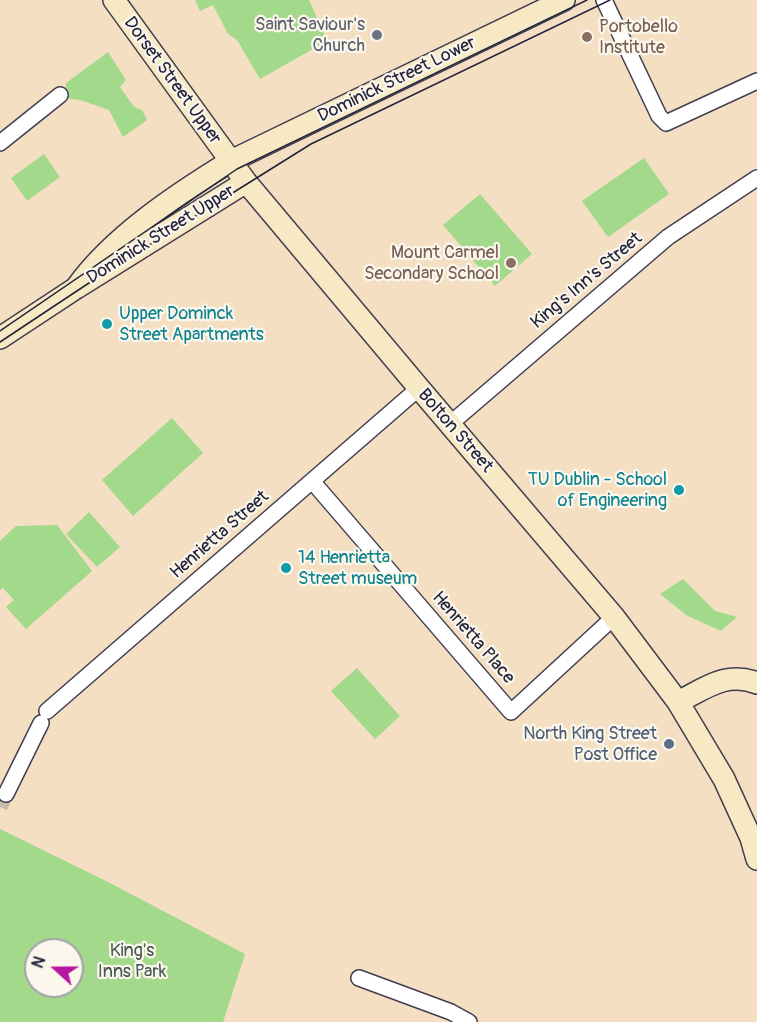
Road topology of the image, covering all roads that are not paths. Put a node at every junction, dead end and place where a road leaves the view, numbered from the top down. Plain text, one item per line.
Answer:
1 (114, 0) edge
2 (564, 0) edge
3 (604, 0) edge
4 (757, 81) edge
5 (60, 95) dead end
6 (0, 143) edge
7 (231, 161) junction
8 (757, 178) edge
9 (246, 182) junction
10 (76, 288) junction
11 (0, 338) edge
12 (418, 388) junction
13 (450, 424) junction
14 (312, 481) junction
15 (614, 617) junction
16 (757, 683) edge
17 (678, 702) junction
18 (6, 794) dead end
19 (754, 838) edge
20 (757, 859) edge
21 (359, 978) dead end
22 (449, 1017) edge
23 (469, 1022) edge

1 - 7 main road, Dorset Street Upper
2 - 7 main road, Dominick Street Lower
3 - 4 street
5 - 6 street
7 - 9 main road, Bolton Street
7 - 10 main road, Dominick Street Upper
8 - 13 street, King's Inn's Street
9 - 10 main road, Dominick Street Upper
9 - 12 main road, Bolton Street
10 - 11 main road, Dominick Street Upper
12 - 13 main road, Bolton Street
12 - 14 street, Henrietta Street
13 - 15 main road, Bolton Street
14 - 15 street, Henrietta Place
14 - 18 street, Henrietta Street
15 - 17 main road, Bolton Street
16 - 17 main road
17 - 19 main road, Bolton Street
19 - 20 main road, Bolton Street
21 - 22 street
22 - 23 street

